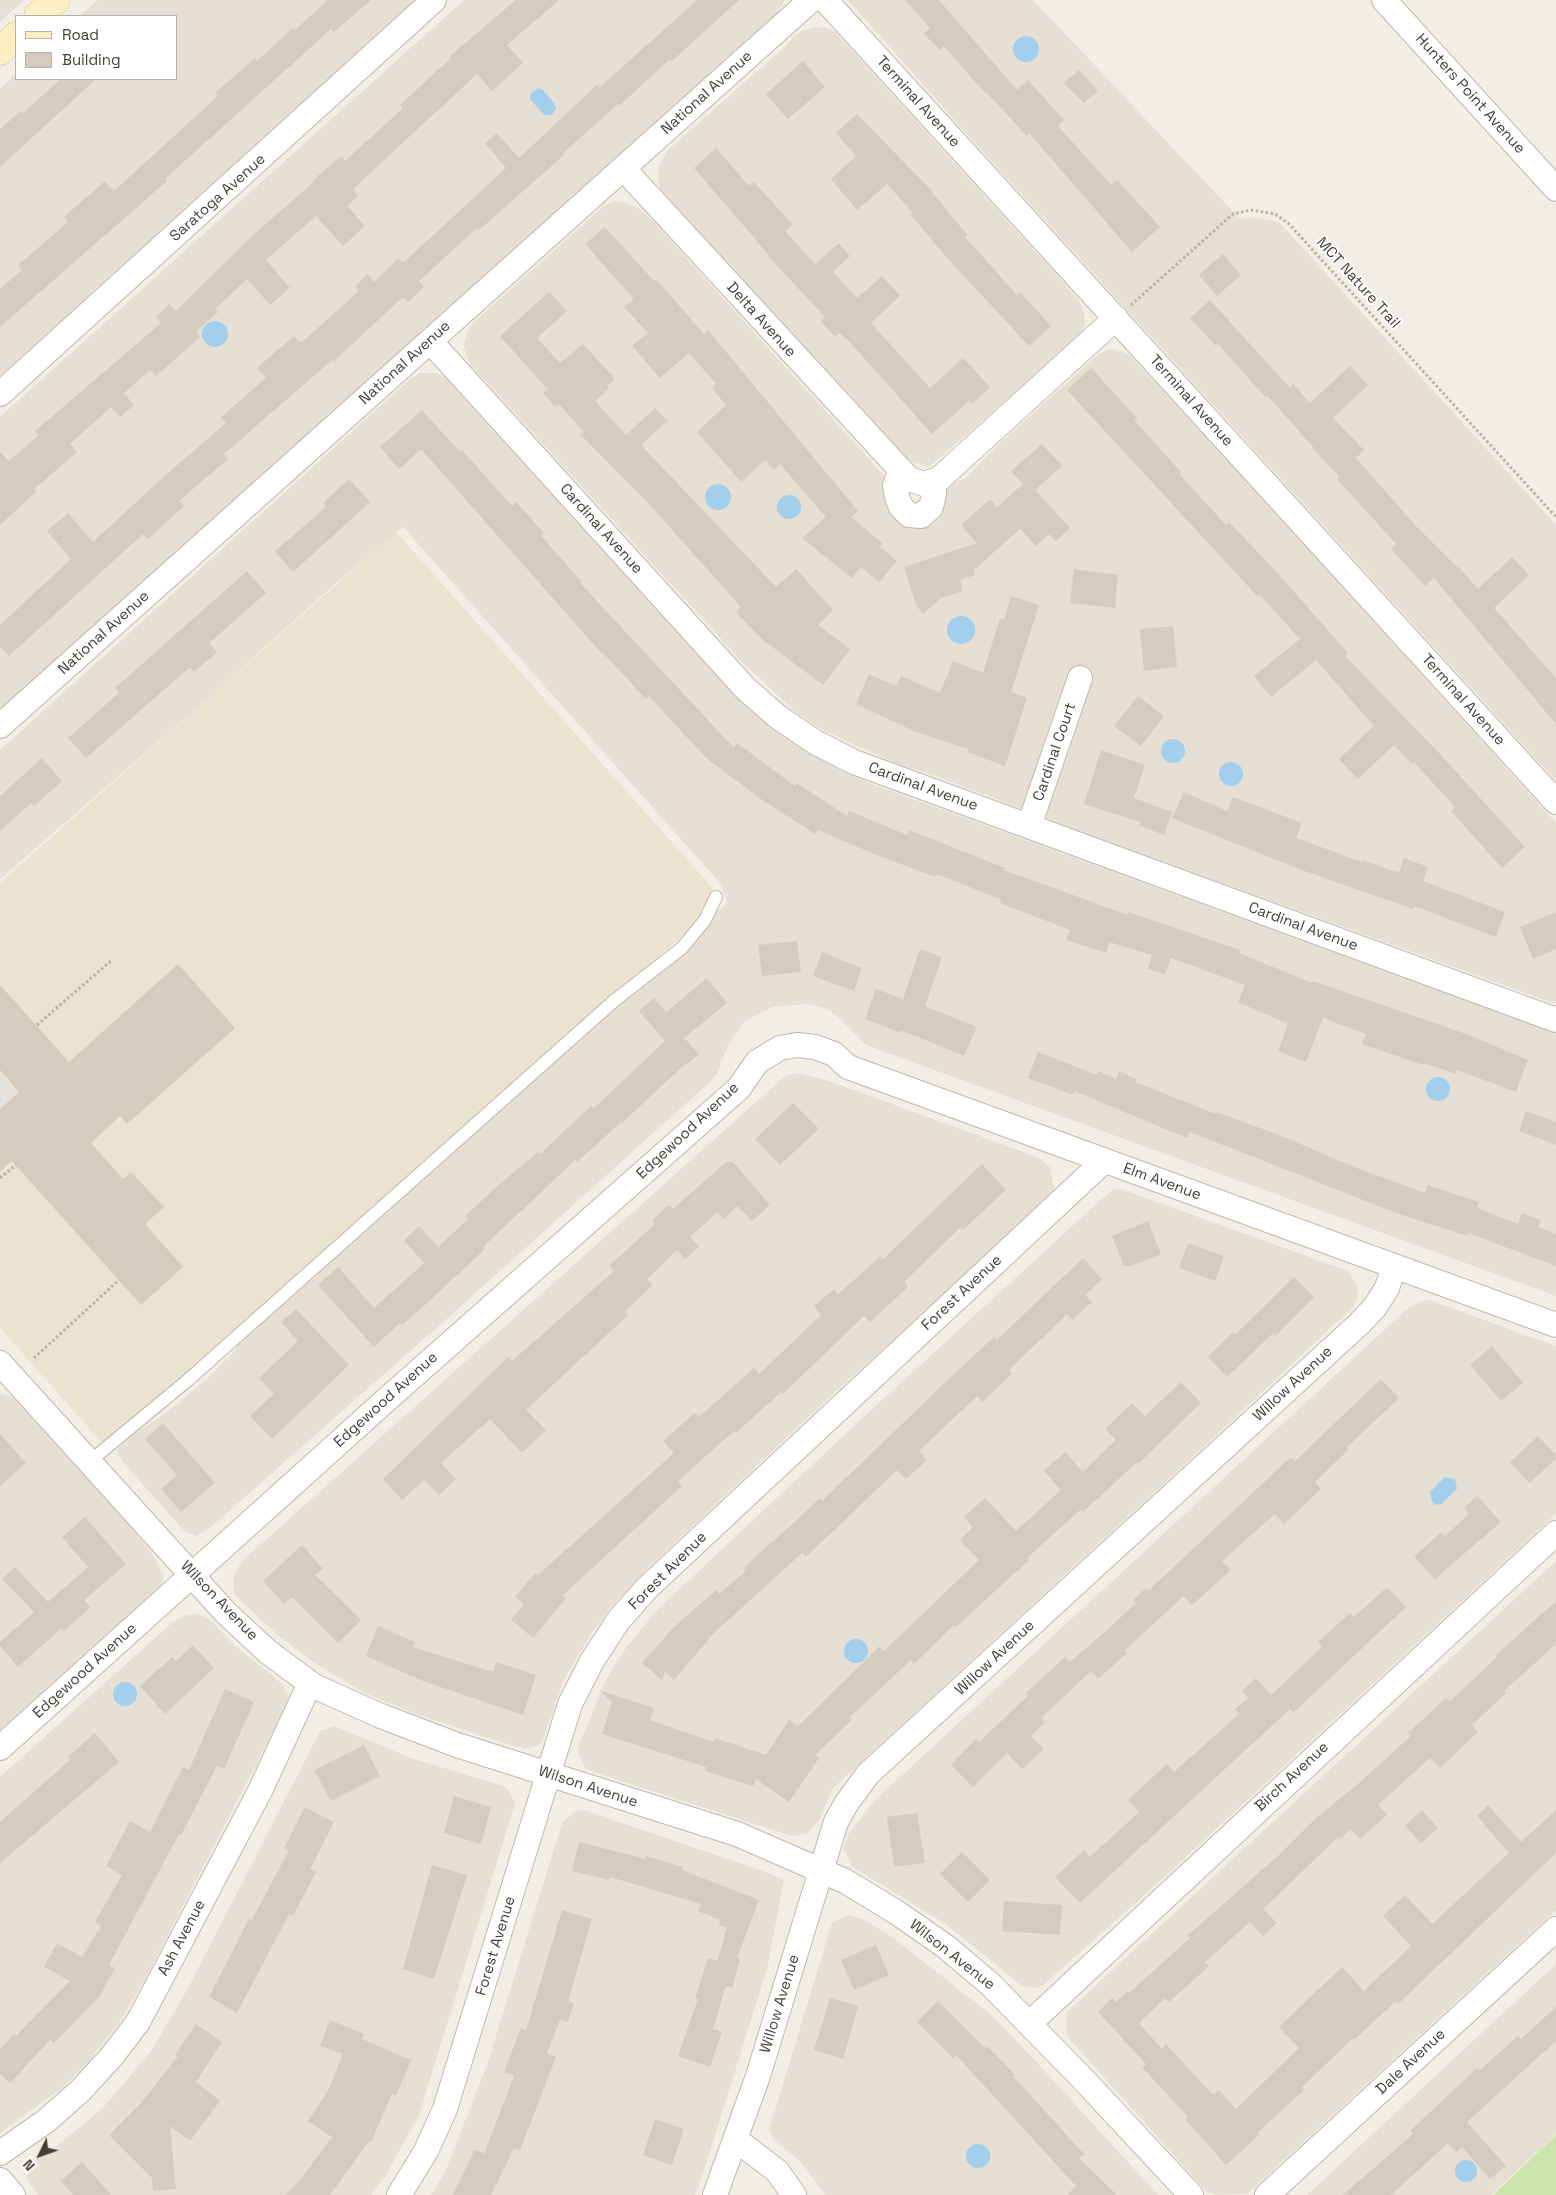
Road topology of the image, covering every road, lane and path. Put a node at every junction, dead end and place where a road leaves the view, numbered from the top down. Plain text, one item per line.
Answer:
1 (56, 0) edge
2 (434, 0) edge
3 (811, 0) edge
4 (825, 0) edge
5 (1384, 0) edge
6 (39, 15) edge
7 (15, 37) edge
8 (0, 51) edge
9 (623, 168) junction
10 (1555, 186) edge
11 (1116, 318) junction
12 (430, 341) junction
13 (0, 394) edge
14 (900, 472) junction
15 (933, 481) junction
16 (1556, 517) edge
17 (1080, 678) dead end
18 (0, 726) edge
19 (1556, 802) edge
20 (1029, 826) junction
21 (716, 897) dead end
22 (112, 960) dead end
23 (1556, 1020) edge
24 (36, 1025) dead end
25 (771, 1052) joint
26 (1104, 1161) junction
27 (16, 1165) dead end
28 (0, 1178) edge
29 (1394, 1266) junction
30 (119, 1280) dead end
31 (1556, 1325) edge
32 (34, 1358) dead end
33 (0, 1363) edge
34 (89, 1462) junction
35 (1556, 1533) edge
36 (192, 1575) junction
37 (310, 1683) junction
38 (0, 1748) edge
39 (549, 1774) junction
40 (821, 1869) junction
41 (1556, 1929) edge
42 (1030, 2023) junction
43 (735, 2139) junction
44 (0, 2153) edge
45 (0, 2180) edge
46 (13, 2195) edge
47 (399, 2195) edge
48 (715, 2195) edge
49 (794, 2195) edge
50 (1190, 2195) edge
51 (1267, 2195) edge

1 - 6 main road
2 - 13 street, Saratoga Avenue
3 - 9 street, National Avenue
4 - 11 street, Terminal Avenue
5 - 10 street, Hunters Point Avenue
7 - 8 main road
9 - 12 street, National Avenue
9 - 14 street, Delta Avenue
11 - 15 street
11 - 16 path, MCT Nature Trail
11 - 19 street, Terminal Avenue
12 - 18 street, National Avenue
12 - 20 street, Cardinal Avenue
14 - 15 street, Delta Avenue
14 - 15 street
17 - 20 street, Cardinal Court
20 - 23 street, Cardinal Avenue
21 - 34 lane
22 - 24 path
25 - 26 street, Elm Avenue
25 - 36 street, Edgewood Avenue
26 - 29 street, Elm Avenue
26 - 39 street, Forest Avenue
27 - 28 path
29 - 31 street, Elm Avenue
29 - 40 street, Willow Avenue
30 - 32 path
33 - 34 street, Wilson Avenue
34 - 36 street, Wilson Avenue
35 - 42 street, Birch Avenue
36 - 37 street, Wilson Avenue
36 - 38 street, Edgewood Avenue
37 - 39 street, Wilson Avenue
37 - 44 street, Ash Avenue
39 - 40 street, Wilson Avenue
39 - 47 street, Forest Avenue
40 - 42 street, Wilson Avenue
40 - 43 street, Willow Avenue
41 - 51 street, Dale Avenue
42 - 50 street, Wilson Avenue
43 - 48 street, Willow Avenue
43 - 49 street
45 - 46 street

